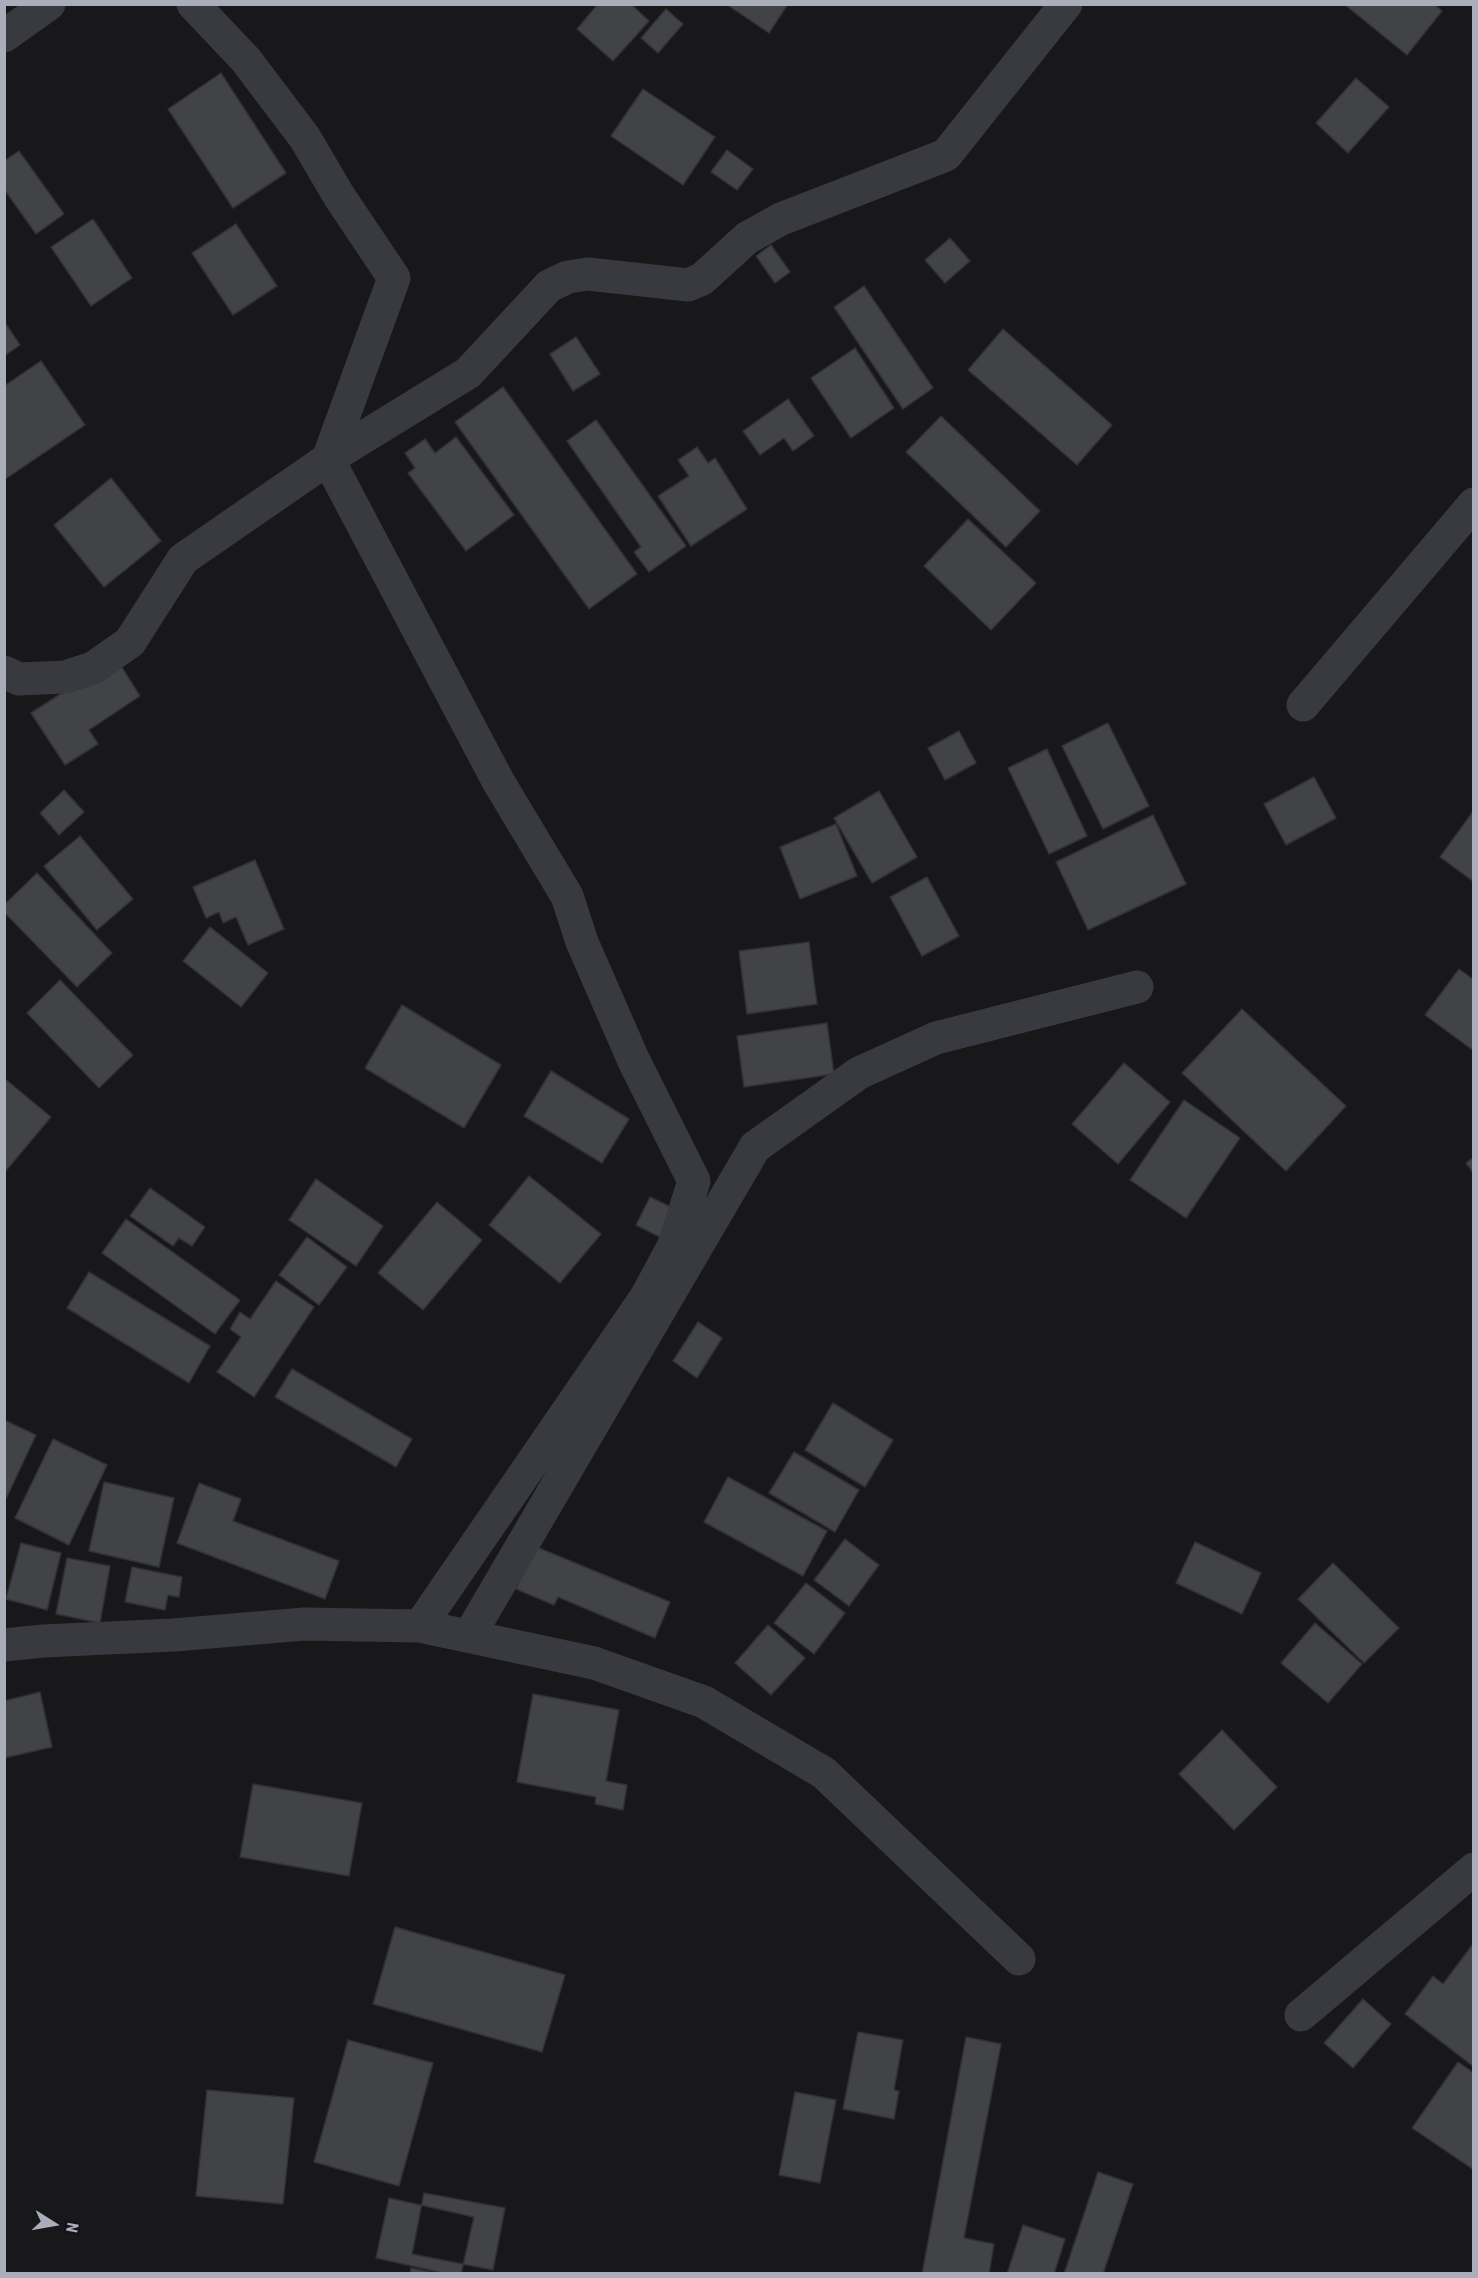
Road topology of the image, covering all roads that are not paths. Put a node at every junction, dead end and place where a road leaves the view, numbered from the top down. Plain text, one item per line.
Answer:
1 (49, 4) edge
2 (192, 4) edge
3 (1066, 4) edge
4 (4, 36) edge
5 (328, 459) junction
6 (1473, 504) edge
7 (4, 672) edge
8 (1303, 705) dead end
9 (1137, 987) dead end
10 (420, 1626) junction
11 (469, 1636) junction
12 (4, 1645) edge
13 (1473, 1869) edge
14 (1019, 1959) dead end
15 (1301, 2015) dead end

1 - 4 street
2 - 5 street
3 - 5 street
5 - 7 street
5 - 10 street
6 - 8 street
9 - 11 street
10 - 11 street
10 - 12 street
11 - 14 street
13 - 15 street

